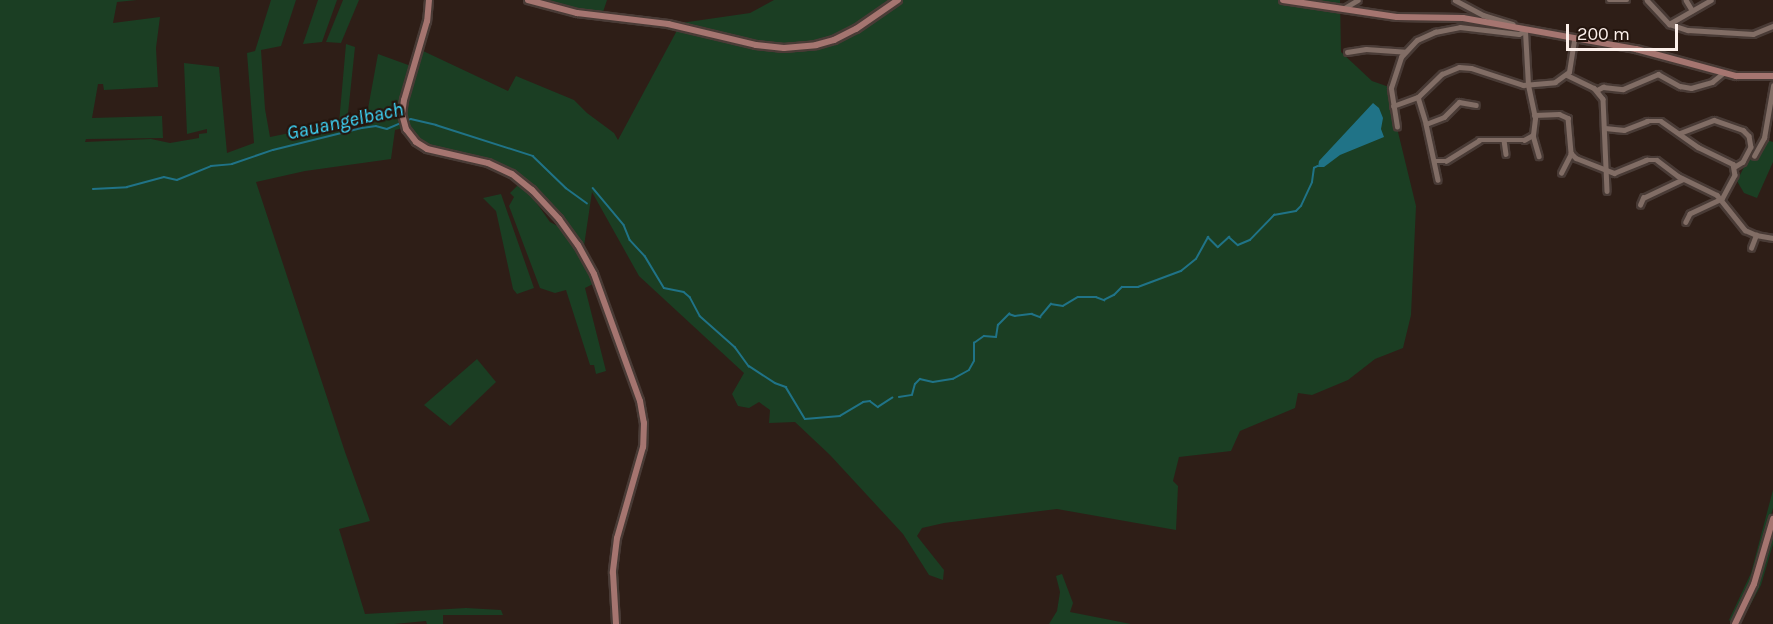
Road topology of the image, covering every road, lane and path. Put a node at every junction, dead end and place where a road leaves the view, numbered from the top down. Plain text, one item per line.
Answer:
1 (429, 0) edge
2 (528, 0) edge
3 (898, 0) edge
4 (1283, 0) edge
5 (1358, 0) edge
6 (1455, 0) edge
7 (1609, 0) edge
8 (1627, 0) edge
9 (1647, 0) edge
10 (1686, 0) edge
11 (1711, 0) edge
12 (1343, 9) junction
13 (1692, 10) junction
14 (1669, 24) junction
15 (1773, 26) edge
16 (1525, 31) junction
17 (1574, 39) junction
18 (1347, 51) dead end
19 (1405, 52) junction
20 (1723, 73) junction
21 (1567, 75) junction
22 (1773, 76) edge
23 (1528, 85) junction
24 (1773, 86) edge
25 (1597, 90) junction
26 (1418, 97) junction
27 (1476, 105) dead end
28 (1393, 106) junction
29 (1534, 115) junction
30 (1426, 124) junction
31 (1397, 128) dead end
32 (1605, 128) junction
33 (1680, 133) junction
34 (1533, 135) junction
35 (1504, 140) junction
36 (1571, 153) junction
37 (1506, 154) dead end
38 (1539, 156) dead end
39 (1754, 156) dead end
40 (1435, 161) junction
41 (1735, 166) junction
42 (1606, 170) junction
43 (1561, 173) dead end
44 (1683, 179) junction
45 (1438, 180) dead end
46 (1607, 191) dead end
47 (1722, 199) junction
48 (1640, 205) dead end
49 (1686, 222) dead end
50 (1756, 235) junction
51 (1773, 238) edge
52 (1751, 248) dead end
53 (1773, 519) edge
54 (616, 624) edge
55 (1735, 624) edge

1 - 54 main road
2 - 3 main road
4 - 12 main road
5 - 12 street
6 - 16 street
7 - 8 street
9 - 14 street
10 - 13 street
11 - 13 street
12 - 16 main road
13 - 14 street
14 - 15 street
16 - 17 main road
16 - 19 street
16 - 23 street
17 - 20 main road
17 - 21 street
18 - 19 street
19 - 28 street
20 - 22 main road
20 - 25 street
21 - 23 street
21 - 25 street
23 - 26 street
23 - 29 street
24 - 39 street
25 - 32 street
26 - 28 street
26 - 30 street
27 - 30 street
28 - 31 street
29 - 34 street
29 - 36 street
30 - 40 street
32 - 33 street
32 - 42 street
33 - 41 street
33 - 41 street
34 - 35 street
34 - 38 street
35 - 37 street
35 - 40 street
36 - 42 street
36 - 43 street
40 - 45 street
41 - 47 street
42 - 44 street
42 - 46 street
44 - 47 street
44 - 48 street
47 - 49 street
47 - 50 street
50 - 51 street
50 - 52 street
53 - 55 main road

